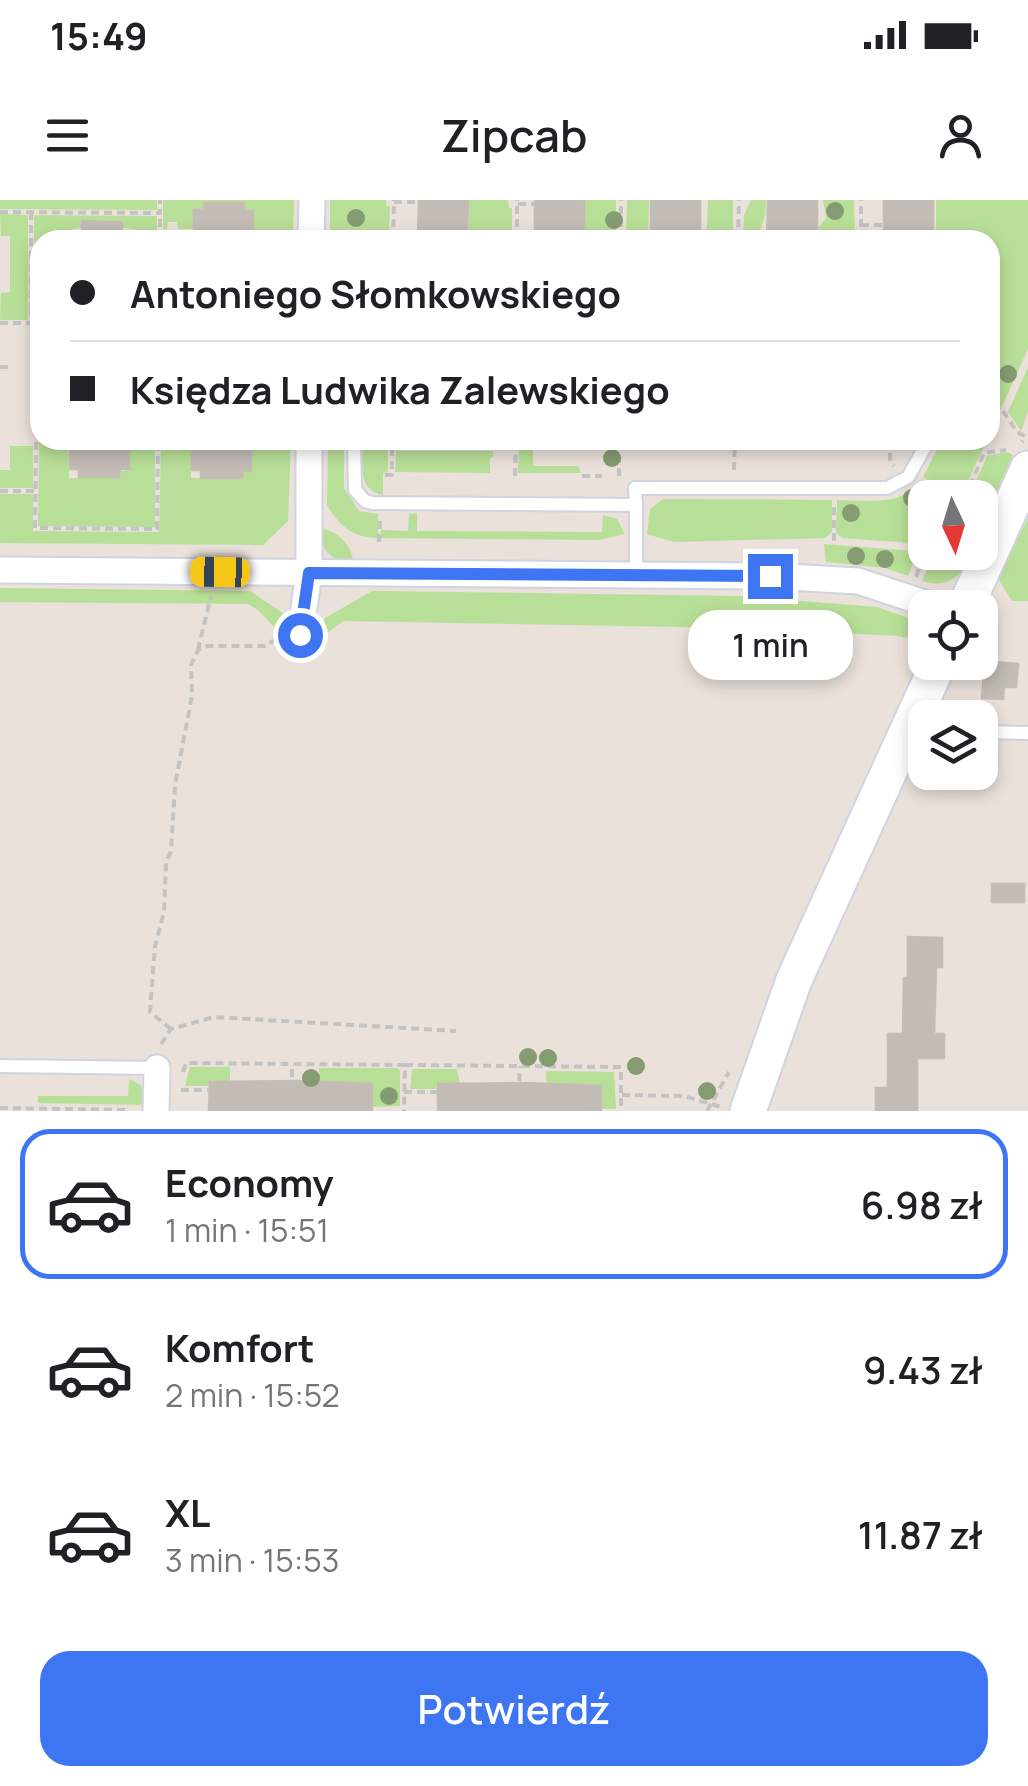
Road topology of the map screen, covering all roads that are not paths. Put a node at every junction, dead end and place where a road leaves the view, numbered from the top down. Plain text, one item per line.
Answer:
1 (312, 200) edge
2 (311, 230) edge
3 (310, 450) edge
4 (354, 450) edge
5 (923, 450) edge
6 (1028, 469) edge
7 (636, 505) junction
8 (0, 570) edge
9 (309, 573) junction
10 (636, 575) junction
11 (973, 590) edge
12 (908, 597) edge
13 (293, 632) road end
14 (998, 732) edge
15 (1028, 733) edge
16 (908, 761) edge
17 (0, 1066) edge
18 (156, 1068) joint
19 (156, 1111) edge
20 (748, 1111) edge

1 - 2 street
3 - 9 street
4 - 7 lane
5 - 7 lane
6 - 11 street
7 - 10 lane
8 - 9 street
9 - 10 street
9 - 13 street
10 - 12 street
14 - 15 lane
16 - 20 street
17 - 18 lane
18 - 19 street

